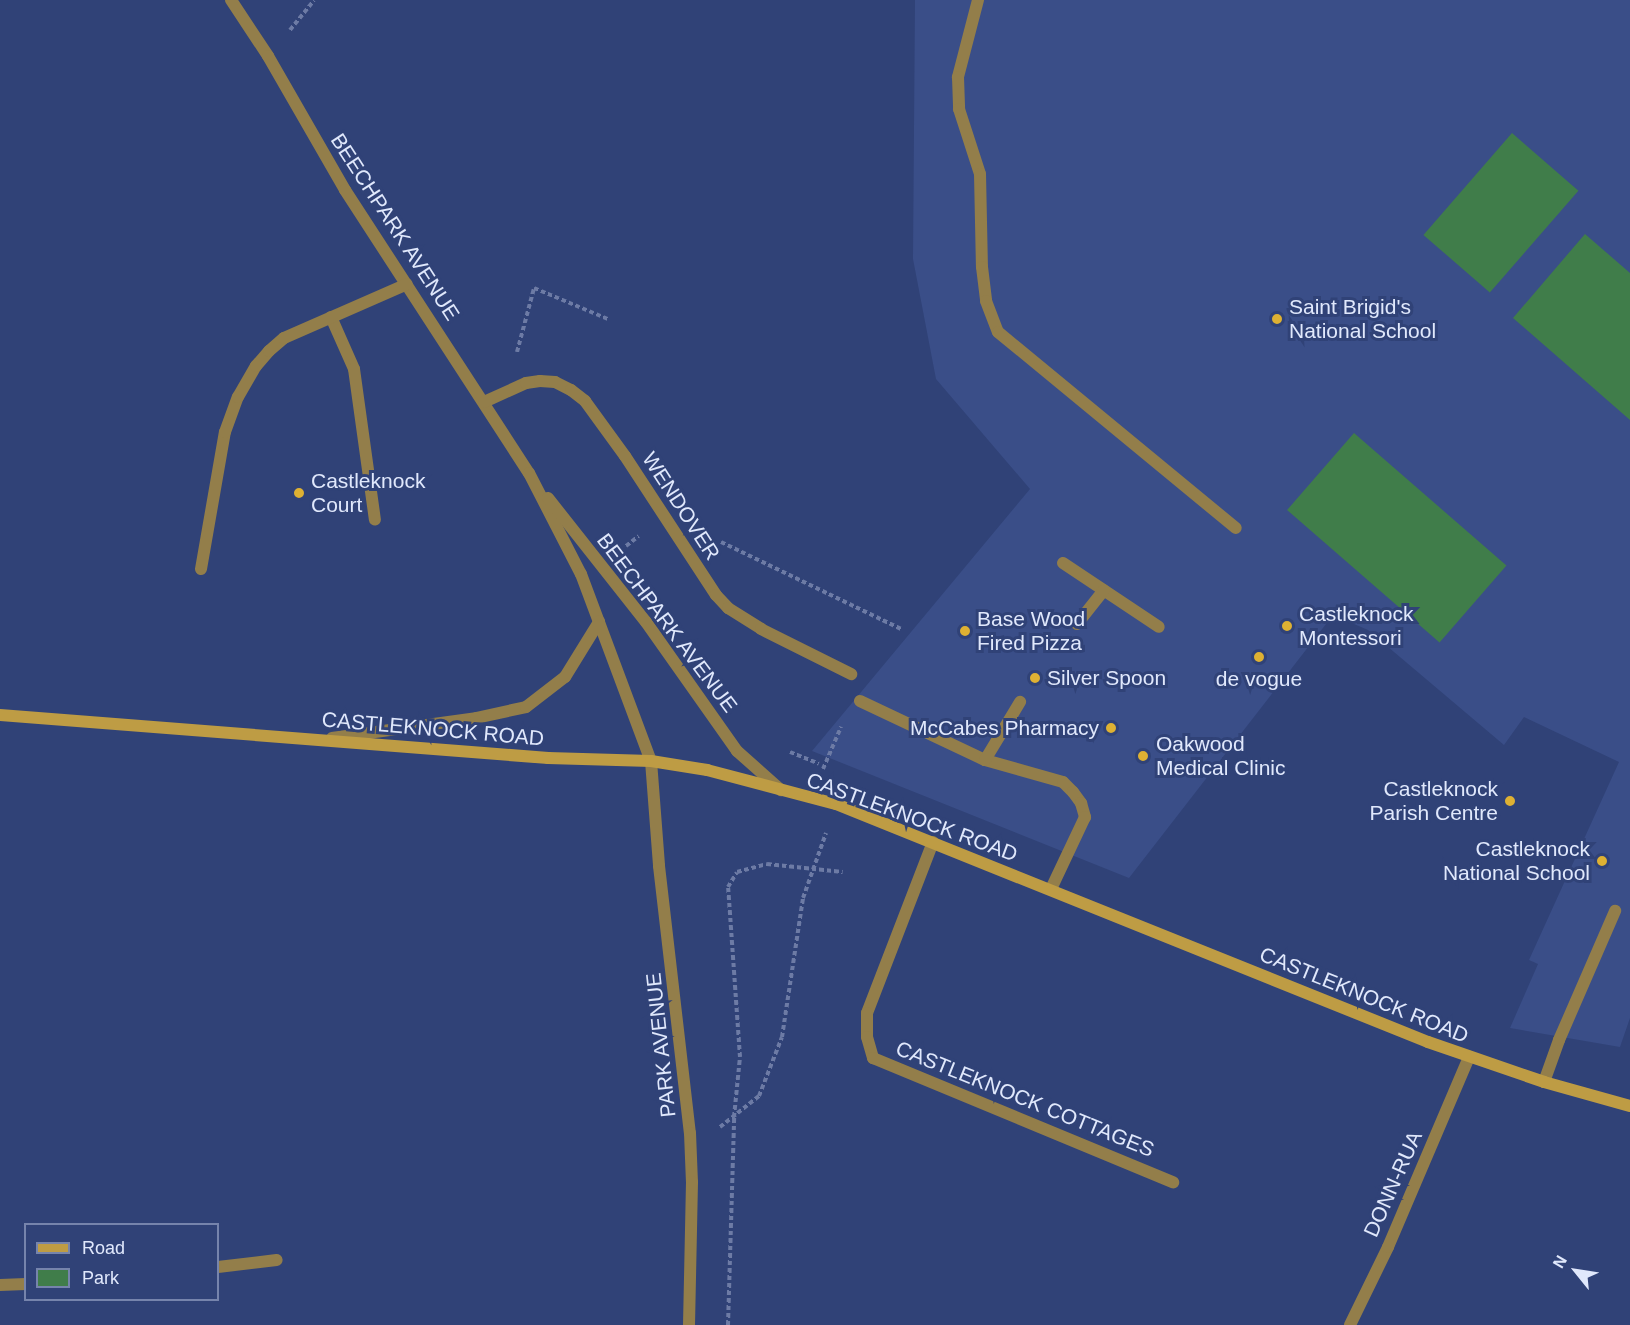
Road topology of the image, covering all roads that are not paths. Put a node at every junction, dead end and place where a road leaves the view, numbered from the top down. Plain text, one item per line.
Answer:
1 (231, 0) edge
2 (978, 0) edge
3 (407, 284) junction
4 (331, 317) junction
5 (484, 402) junction
6 (529, 473) junction
7 (375, 520) dead end
8 (1236, 528) dead end
9 (1063, 563) dead end
10 (201, 569) dead end
11 (1104, 590) junction
12 (599, 622) junction
13 (1077, 624) dead end
14 (1159, 627) dead end
15 (851, 674) dead end
16 (860, 701) road end
17 (1020, 702) dead end
18 (0, 714) edge
19 (322, 740) junction
20 (985, 760) junction
21 (651, 761) junction
22 (781, 790) junction
23 (933, 842) junction
24 (1051, 889) junction
25 (1615, 911) dead end
26 (1469, 1057) junction
27 (1544, 1082) junction
28 (1630, 1106) edge
29 (1173, 1182) dead end
30 (277, 1260) dead end
31 (219, 1267) edge
32 (24, 1284) edge
33 (0, 1286) edge
34 (689, 1325) edge
35 (1350, 1325) edge

1 - 3 street, BEECHPARK AVENUE
2 - 8 street
3 - 4 street
3 - 5 street, BEECHPARK AVENUE
4 - 7 street
4 - 10 street
5 - 6 street, BEECHPARK AVENUE
5 - 15 street, WENDOVER
6 - 12 street, BEECHPARK AVENUE
6 - 22 street, BEECHPARK AVENUE
9 - 11 street
11 - 13 street
11 - 14 street
12 - 19 street
12 - 21 street, BEECHPARK AVENUE
16 - 20 street
17 - 20 street
18 - 19 main road, CASTLEKNOCK ROAD
19 - 21 main road, CASTLEKNOCK ROAD
20 - 24 street
21 - 22 main road, CASTLEKNOCK ROAD
21 - 34 street, PARK AVENUE
22 - 23 main road, CASTLEKNOCK ROAD
23 - 24 main road, CASTLEKNOCK ROAD
23 - 29 street, CASTLEKNOCK COTTAGES
24 - 26 main road, CASTLEKNOCK ROAD
25 - 27 street
26 - 27 main road, CASTLEKNOCK ROAD
26 - 35 street, DONN-RUA
27 - 28 main road, CASTLEKNOCK ROAD
30 - 31 street
32 - 33 street

